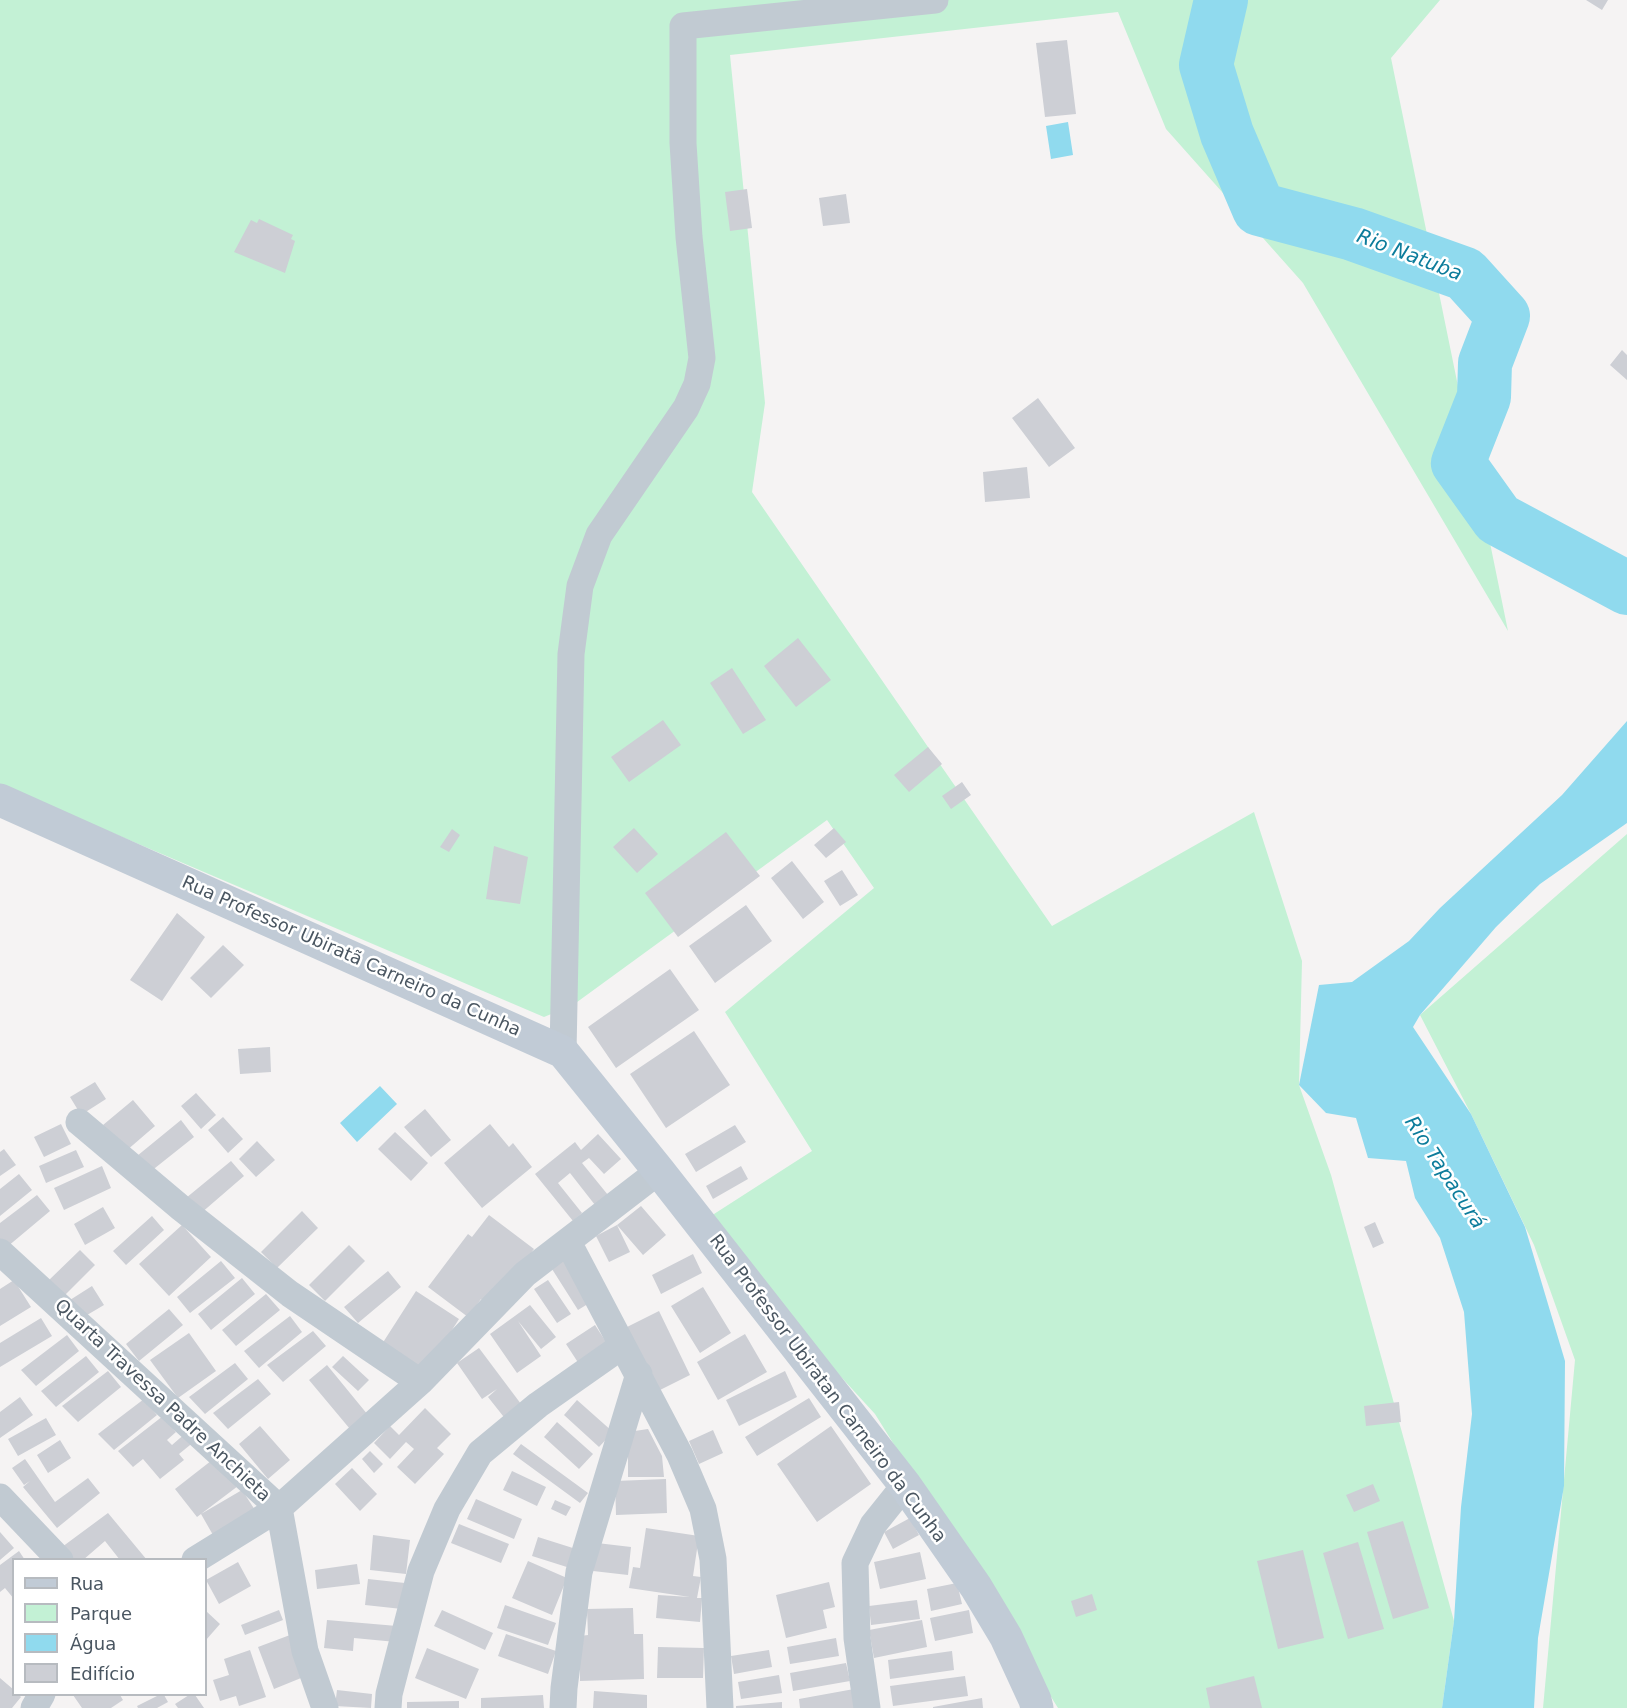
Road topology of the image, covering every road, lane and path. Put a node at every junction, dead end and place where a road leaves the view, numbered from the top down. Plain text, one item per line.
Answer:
1 (935, 0) edge
2 (0, 800) edge
3 (563, 1052) junction
4 (79, 1122) dead end
5 (659, 1171) junction
6 (568, 1242) junction
7 (0, 1252) edge
8 (622, 1346) junction
9 (639, 1374) junction
10 (420, 1382) junction
11 (905, 1485) junction
12 (0, 1497) edge
13 (279, 1508) junction
14 (58, 1558) edge
15 (198, 1558) edge
16 (325, 1708) edge
17 (388, 1708) edge
18 (563, 1708) edge
19 (720, 1708) edge
20 (867, 1708) edge
21 (1037, 1708) edge

1 - 3 street
2 - 3 street, Rua Professor Ubiratã Carneiro da Cunha
3 - 5 street, Rua Professor Ubiratã Carneiro da Cunha
4 - 10 street
5 - 6 street
5 - 11 street, Rua Professor Ubiratan Carneiro da Cunha
6 - 8 street
6 - 10 street
7 - 13 street, Quarta Travessa Padre Anchieta
8 - 9 street
8 - 17 street
9 - 18 street
9 - 19 street
10 - 13 street
11 - 20 street
11 - 21 street, Rua Professor Ubiratan Carneiro da Cunha
12 - 14 street
13 - 15 street
13 - 16 street, Quarta Travessa Padre Anchieta

